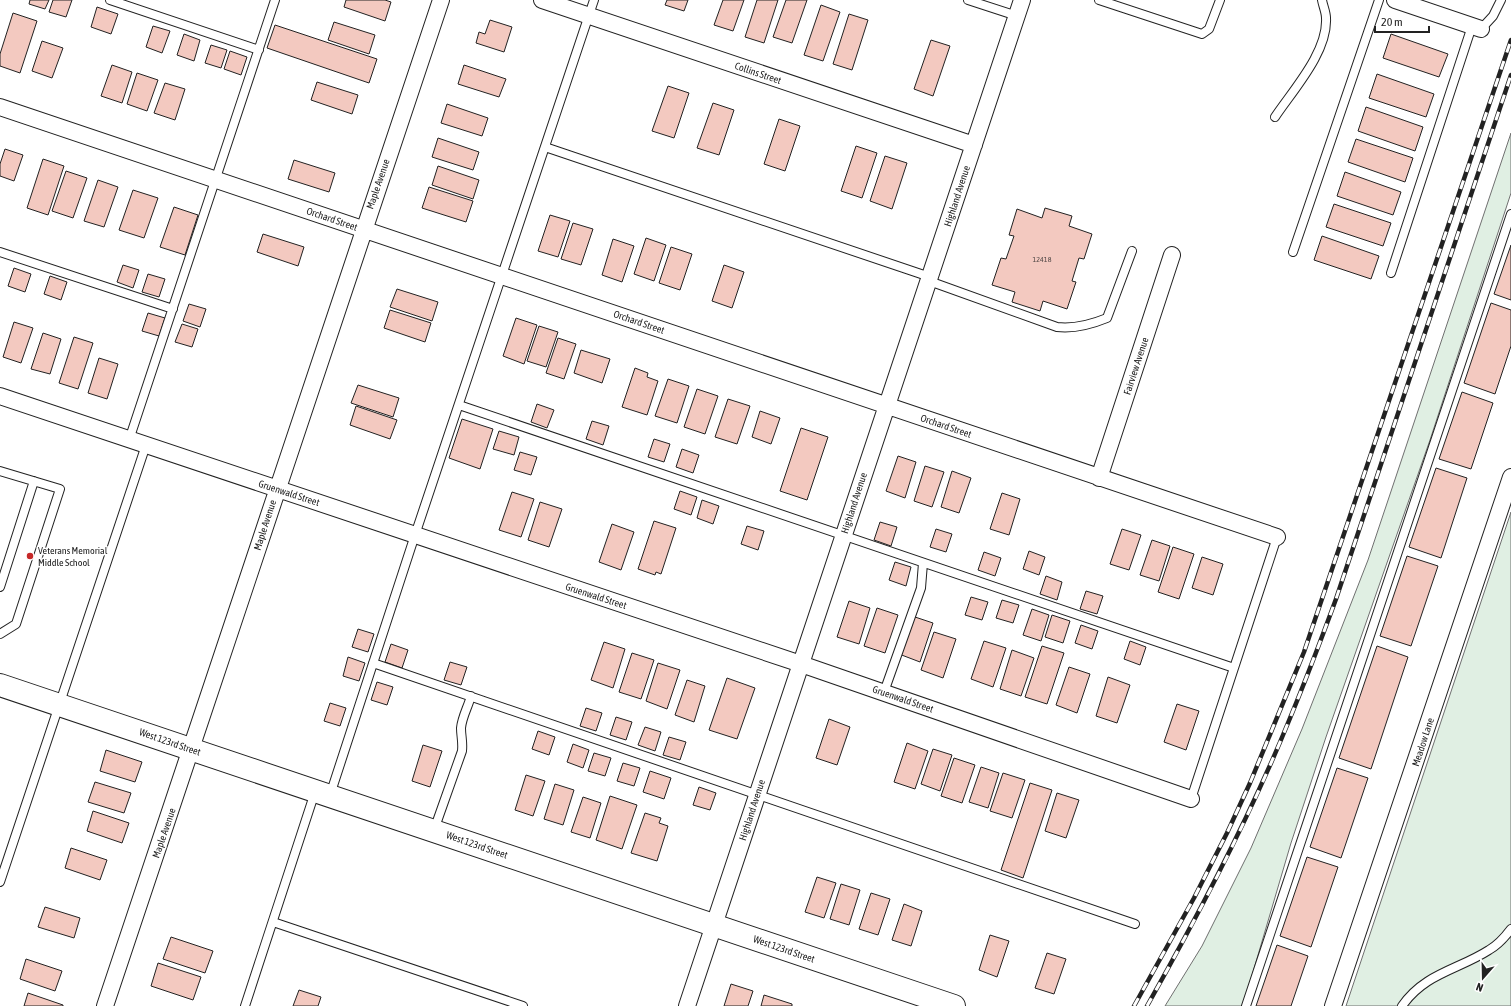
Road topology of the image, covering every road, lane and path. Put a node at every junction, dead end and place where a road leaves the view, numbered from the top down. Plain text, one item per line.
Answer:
1 (110, 0) edge
2 (275, 0) edge
3 (441, 0) edge
4 (542, 0) edge
5 (594, 0) edge
6 (968, 0) edge
7 (1022, 0) edge
8 (1099, 0) edge
9 (1220, 0) edge
10 (1322, 0) edge
11 (1379, 0) edge
12 (1395, 0) edge
13 (1501, 0) edge
14 (589, 16) junction
15 (1017, 16) junction
16 (1476, 28) junction
17 (259, 50) junction
18 (0, 107) edge
19 (1275, 117) dead end
20 (974, 145) junction
21 (545, 147) junction
22 (216, 180) junction
23 (1511, 214) edge
24 (363, 230) junction
25 (1132, 251) dead end
26 (0, 252) edge
27 (1293, 252) dead end
28 (1172, 255) dead end
29 (1391, 273) dead end
30 (502, 276) junction
31 (929, 279) junction
32 (172, 309) junction
33 (0, 396) edge
34 (459, 405) junction
35 (887, 406) junction
36 (129, 440) junction
37 (146, 445) junction
38 (0, 471) edge
39 (1511, 477) edge
40 (1099, 478) junction
41 (34, 481) junction
42 (276, 489) junction
43 (415, 535) junction
44 (844, 536) junction
45 (1277, 538) joint
46 (923, 563) junction
47 (0, 587) edge
48 (0, 634) edge
49 (373, 663) junction
50 (801, 664) junction
51 (1234, 668) junction
52 (0, 685) edge
53 (884, 692) junction
54 (471, 696) junction
55 (59, 705) junction
56 (192, 750) junction
57 (323, 794) junction
58 (757, 794) junction
59 (1191, 799) joint
60 (434, 831) junction
61 (0, 882) edge
62 (273, 922) junction
63 (1135, 924) dead end
64 (714, 925) junction
65 (1511, 929) edge
66 (105, 1006) edge
67 (245, 1006) edge
68 (523, 1006) edge
69 (687, 1006) edge
70 (954, 1006) edge
71 (1246, 1006) edge
72 (1333, 1006) edge
73 (1402, 1006) edge

1 - 17 lane
2 - 17 lane
3 - 24 street, Maple Avenue
4 - 14 street, Collins Street
5 - 14 lane
6 - 15 lane
7 - 15 street, Highland Avenue
8 - 9 lane
10 - 19 lane
11 - 27 lane
12 - 16 street
13 - 16 lane
14 - 20 street, Collins Street
14 - 21 lane
15 - 20 street, Highland Avenue
16 - 29 lane
17 - 22 lane
18 - 22 street, Orchard Street
20 - 31 street, Highland Avenue
21 - 30 lane
21 - 31 lane
22 - 24 street, Orchard Street
22 - 32 lane
23 - 71 lane
24 - 30 street, Orchard Street
24 - 42 street, Maple Avenue
25 - 31 lane
26 - 32 lane
28 - 40 street, Fairview Avenue
30 - 34 lane
30 - 35 street, Orchard Street
31 - 35 street, Highland Avenue
32 - 36 lane
33 - 36 street, Gruenwald Street
34 - 43 lane
34 - 44 lane
35 - 40 street, Orchard Street
35 - 44 street, Highland Avenue
36 - 37 street, Gruenwald Street
37 - 42 street, Gruenwald Street
37 - 55 lane
38 - 41 lane
39 - 72 street, Meadow Lane
40 - 45 street, Orchard Street
41 - 47 lane
41 - 48 lane
42 - 43 street, Gruenwald Street
42 - 56 street, Maple Avenue
43 - 49 lane
43 - 50 street, Gruenwald Street
44 - 46 lane
44 - 50 street, Highland Avenue
45 - 51 lane
46 - 51 lane
46 - 53 lane
49 - 54 lane
49 - 57 lane
50 - 53 street, Gruenwald Street
50 - 58 street, Highland Avenue
51 - 59 lane
52 - 55 street, West 123rd Street
53 - 59 street, Gruenwald Street
54 - 58 lane
54 - 60 lane
55 - 56 street, West 123rd Street
55 - 61 lane
56 - 57 street, West 123rd Street
56 - 66 street, Maple Avenue
57 - 60 street, West 123rd Street
57 - 62 lane
58 - 63 lane
58 - 64 street, Highland Avenue
60 - 64 street, West 123rd Street
62 - 67 lane
62 - 68 lane
64 - 69 street, Highland Avenue
64 - 70 street, West 123rd Street
65 - 73 lane

